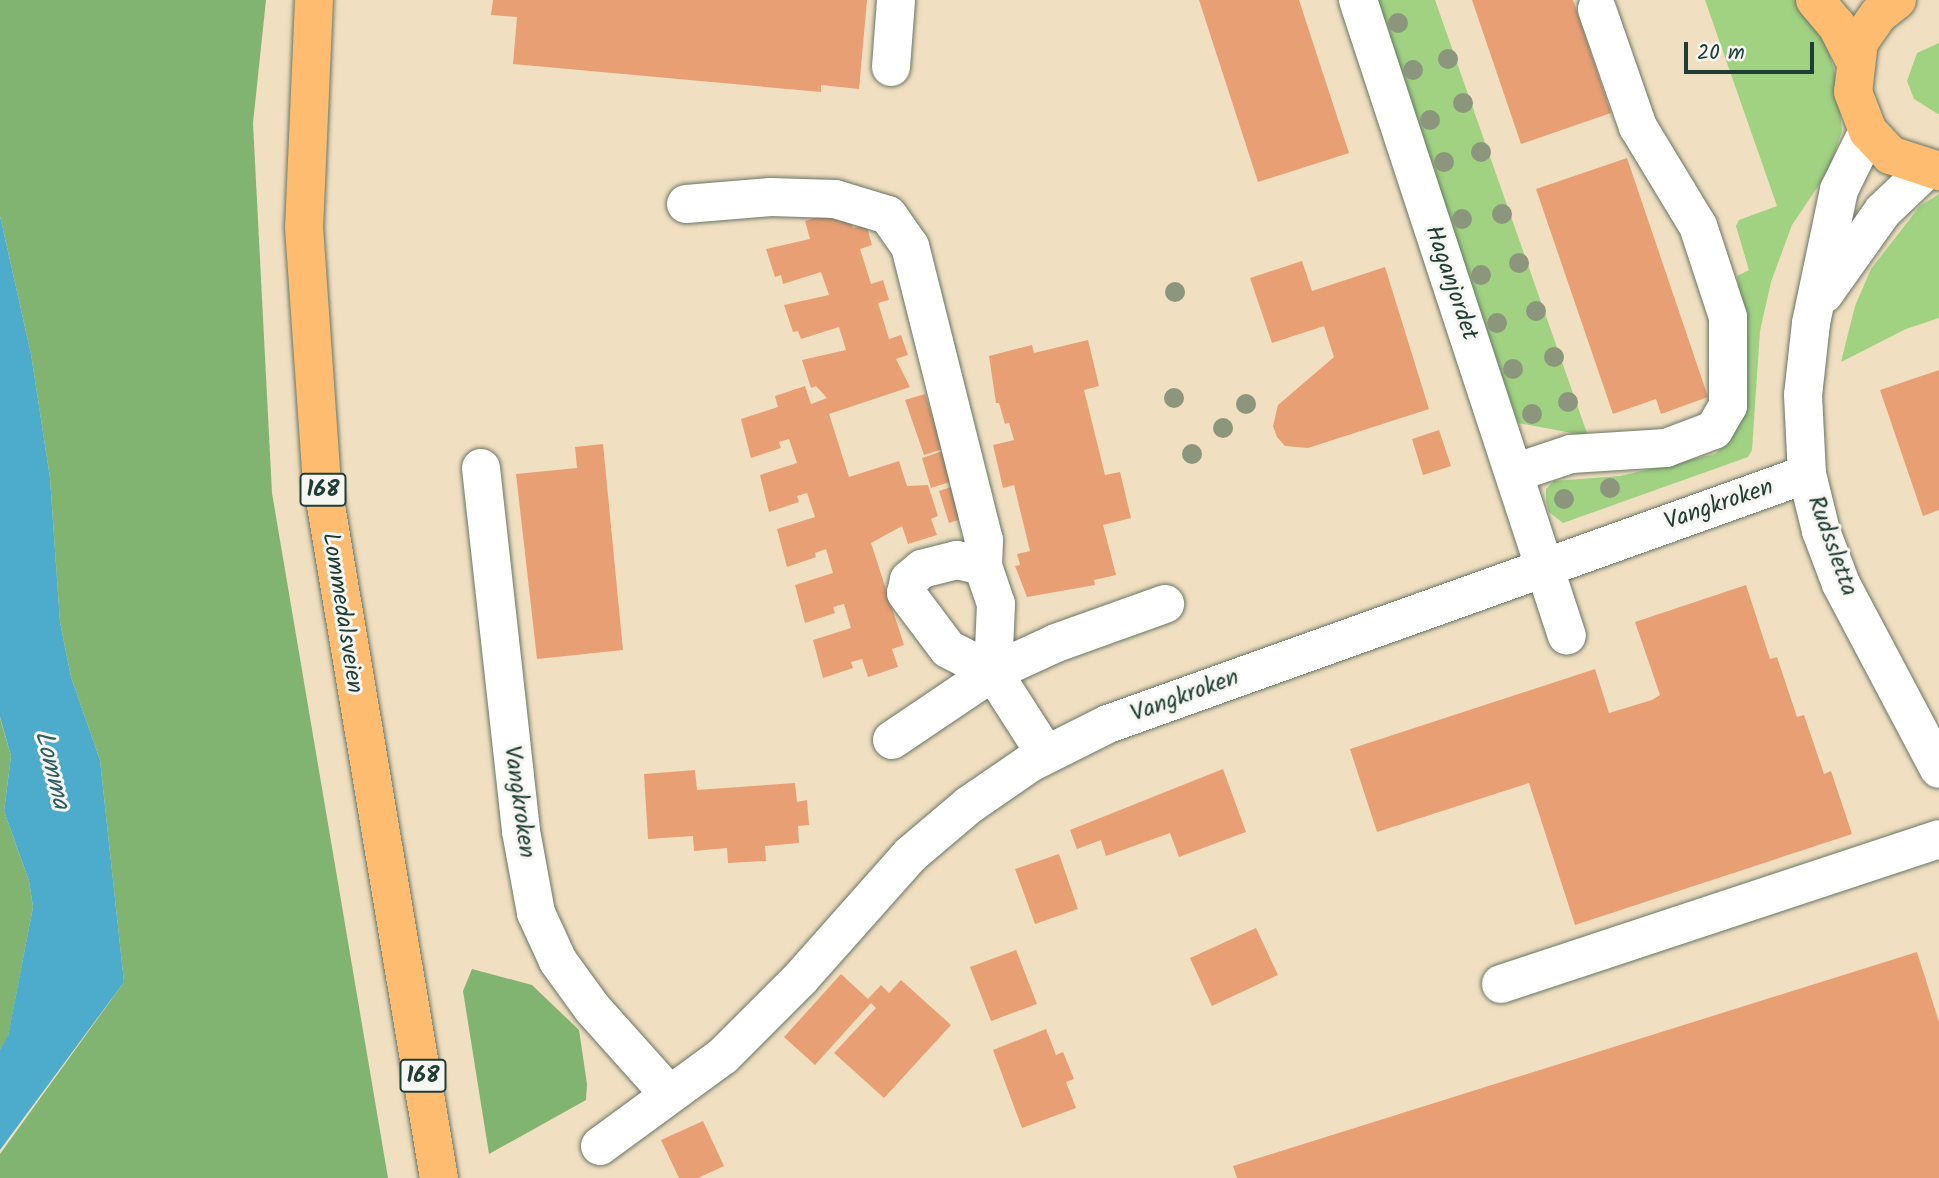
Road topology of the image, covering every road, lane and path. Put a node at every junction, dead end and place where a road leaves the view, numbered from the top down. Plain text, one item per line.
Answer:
1 (314, 0) edge
2 (896, 0) edge
3 (1358, 0) edge
4 (1815, 0) edge
5 (1897, 0) edge
6 (1597, 9) dead end
7 (1854, 60) junction
8 (891, 66) dead end
9 (1868, 131) junction
10 (1933, 171) edge
11 (685, 204) dead end
12 (1817, 304) junction
13 (481, 468) dead end
14 (1514, 473) junction
15 (1807, 474) junction
16 (983, 566) junction
17 (1542, 567) junction
18 (1165, 604) dead end
19 (1567, 636) dead end
20 (993, 672) junction
21 (892, 740) dead end
22 (1046, 755) junction
23 (1939, 769) edge
24 (1939, 839) edge
25 (1501, 984) dead end
26 (668, 1093) junction
27 (600, 1146) dead end
28 (439, 1178) edge

1 - 28 main road, Lommedalsveien / 168
2 - 8 street
3 - 14 street, Haganjordet
4 - 7 main road
5 - 7 main road
6 - 14 street
7 - 9 main road
9 - 10 main road
9 - 12 street, Rudssletta
10 - 12 street, Rudssletta
11 - 16 street
12 - 15 street, Rudssletta
13 - 26 street, Vangkroken
14 - 17 street, Haganjordet
15 - 17 street, Vangkroken
15 - 23 street, Rudssletta
16 - 20 street
16 - 20 street
17 - 19 street, Haganjordet
17 - 22 street, Vangkroken
18 - 20 street
20 - 21 street
20 - 22 street
22 - 26 street, Vangkroken
24 - 25 street
26 - 27 street, Vangkroken

